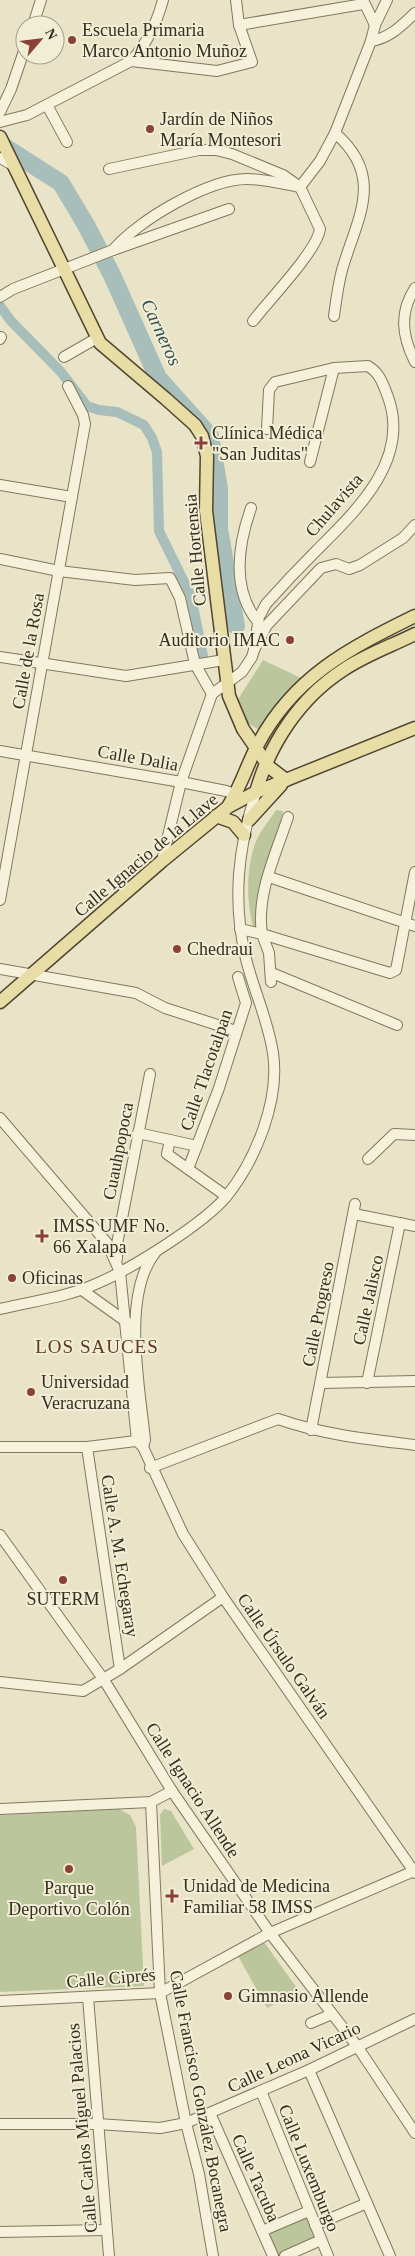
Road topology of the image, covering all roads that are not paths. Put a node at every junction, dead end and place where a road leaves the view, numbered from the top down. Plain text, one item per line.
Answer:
1 (41, 0) edge
2 (163, 0) edge
3 (236, 0) edge
4 (387, 0) edge
5 (363, 2) edge
6 (415, 13) edge
7 (36, 15) edge
8 (239, 25) junction
9 (375, 25) junction
10 (371, 41) junction
11 (131, 61) junction
12 (19, 65) edge
13 (47, 105) junction
14 (0, 112) edge
15 (0, 122) edge
16 (334, 133) junction
17 (0, 137) edge
18 (67, 142) dead end
19 (6, 159) edge
20 (109, 169) dead end
21 (300, 187) junction
22 (229, 209) dead end
23 (109, 252) junction
24 (66, 270) junction
25 (415, 288) edge
26 (0, 297) edge
27 (334, 316) dead end
28 (253, 321) dead end
29 (97, 338) junction
30 (64, 357) dead end
31 (415, 362) edge
32 (334, 368) junction
33 (68, 386) dead end
34 (267, 429) dead end
35 (310, 462) dead end
36 (0, 486) edge
37 (72, 497) junction
38 (251, 508) dead end
39 (415, 526) edge
40 (0, 559) edge
41 (59, 571) junction
42 (415, 616) edge
43 (258, 622) junction
44 (413, 639) edge
45 (358, 644) junction
46 (254, 650) junction
47 (0, 657) edge
48 (364, 658) junction
49 (224, 660) junction
50 (42, 662) junction
51 (195, 664) junction
52 (227, 681) junction
53 (212, 694) junction
54 (415, 728) edge
55 (256, 747) junction
56 (0, 751) edge
57 (26, 755) junction
58 (266, 762) junction
59 (286, 780) junction
60 (181, 782) junction
61 (256, 792) junction
62 (239, 796) junction
63 (216, 816) junction
64 (288, 817) dead end
65 (249, 820) junction
66 (244, 835) junction
67 (162, 861) junction
68 (415, 872) edge
69 (269, 877) junction
70 (0, 900) edge
71 (404, 923) junction
72 (415, 926) edge
73 (240, 929) junction
74 (262, 934) junction
75 (0, 969) edge
76 (34, 975) junction
77 (238, 977) dead end
78 (0, 1002) edge
79 (398, 1025) dead end
80 (236, 1031) junction
81 (150, 1074) dead end
82 (0, 1118) edge
83 (138, 1133) junction
84 (415, 1135) edge
85 (170, 1140) junction
86 (197, 1146) junction
87 (368, 1160) dead end
88 (188, 1169) junction
89 (226, 1196) junction
90 (400, 1224) junction
91 (415, 1226) edge
92 (161, 1247) junction
93 (119, 1269) junction
94 (82, 1290) junction
95 (0, 1309) edge
96 (124, 1321) junction
97 (135, 1327) junction
98 (415, 1381) edge
99 (321, 1383) junction
100 (367, 1384) junction
101 (311, 1430) junction
102 (142, 1443) junction
103 (415, 1445) edge
104 (0, 1447) edge
105 (87, 1447) junction
106 (150, 1468) junction
107 (0, 1535) edge
108 (223, 1597) junction
109 (120, 1669) junction
110 (104, 1680) junction
111 (0, 1682) edge
112 (172, 1792) junction
113 (151, 1802) junction
114 (0, 1809) edge
115 (414, 1872) edge
116 (270, 1933) junction
117 (160, 1992) junction
118 (88, 1997) junction
119 (0, 2001) edge
120 (332, 2014) junction
121 (415, 2019) edge
122 (311, 2023) dead end
123 (357, 2046) junction
124 (309, 2070) junction
125 (261, 2091) junction
126 (210, 2113) junction
127 (186, 2123) junction
128 (0, 2124) edge
129 (97, 2124) junction
130 (415, 2133) edge
131 (367, 2203) junction
132 (308, 2212) junction
133 (315, 2225) junction
134 (106, 2230) junction
135 (262, 2231) junction
136 (0, 2232) edge
137 (321, 2240) junction
138 (109, 2256) edge
139 (213, 2256) edge
140 (273, 2256) edge
141 (285, 2256) edge
142 (328, 2256) edge
143 (390, 2256) edge

1 - 7 street
2 - 11 street
3 - 8 street
4 - 9 street
5 - 8 street
5 - 9 street
6 - 10 street
8 - 11 street
9 - 10 street
10 - 16 street
11 - 13 street
12 - 14 street
13 - 15 street
13 - 18 street
16 - 21 street
16 - 27 street
17 - 19 main road, Calle Hortensia
19 - 24 main road, Calle Hortensia
20 - 21 street
21 - 23 street
21 - 28 street
22 - 23 street
23 - 24 street
24 - 26 street
24 - 29 main road, Calle Hortensia
25 - 31 street
29 - 30 street
29 - 49 main road, Calle Hortensia
32 - 34 street, Chulavista
32 - 35 street
32 - 43 street, Chulavista
33 - 37 street, Calle de la Rosa
36 - 37 street
37 - 41 street, Calle de la Rosa
38 - 43 street
39 - 46 street
40 - 41 street
41 - 50 street, Calle de la Rosa
41 - 51 street
42 - 45 main road
43 - 46 street, Chulavista
44 - 48 main road
45 - 48 main road
45 - 55 main road
46 - 52 street
47 - 50 street
48 - 58 main road
49 - 51 street
49 - 52 main road, Calle Hortensia
50 - 51 street
50 - 57 street, Calle de la Rosa
51 - 53 street
52 - 53 street
52 - 55 main road, Calle Hortensia
53 - 60 street
54 - 59 main road, Calle Ignacio de la Llave
55 - 58 main road, Calle Hortensia
55 - 62 main road
56 - 57 street, Calle Dalia
57 - 60 street, Calle Dalia
57 - 70 street, Calle de la Rosa
58 - 59 main road, Calle Hortensia
58 - 61 main road
59 - 61 main road, Calle Ignacio de la Llave
59 - 65 main road
60 - 62 street, Calle Dalia
60 - 67 street
61 - 62 main road, Calle Ignacio de la Llave
61 - 65 street
62 - 63 main road, Calle Ignacio de la Llave
63 - 66 main road
63 - 67 main road, Calle Ignacio de la Llave
64 - 69 street
65 - 66 street
66 - 73 street
67 - 76 main road, Calle Ignacio de la Llave
68 - 71 street
69 - 71 street
69 - 74 street
71 - 72 street
71 - 74 street
73 - 74 street
73 - 89 street
74 - 79 street
75 - 76 street
76 - 78 main road, Calle Ignacio de la Llave
76 - 80 street
77 - 80 street, Calle Tlacotalpan
80 - 86 street, Calle Tlacotalpan
81 - 83 street, Cuauhpopoca
82 - 93 street
83 - 85 street, Calle Tlacotalpan
83 - 93 street, Cuauhpopoca
84 - 87 street
85 - 86 street, Calle Tlacotalpan
85 - 88 street, Calle Tlacotalpan
86 - 88 street, Calle Tlacotalpan
88 - 89 street, Calle Tlacotalpan
89 - 92 street
90 - 91 street
90 - 99 street, Calle Progreso
90 - 100 street, Calle Jalisco
92 - 93 street
92 - 97 street, Calle Úrsulo Galván
93 - 94 street
93 - 96 street, Calle Úrsulo Galván
94 - 95 street
94 - 96 street
96 - 97 street
96 - 102 street, Calle Úrsulo Galván
97 - 102 street, Calle Úrsulo Galván
98 - 100 street
99 - 100 street
99 - 101 street, Calle Progreso
101 - 103 street
101 - 106 street
102 - 105 street
102 - 106 street, Calle Úrsulo Galván
104 - 105 street
105 - 109 street, Calle A. M. Echegaray
106 - 108 street, Calle Úrsulo Galván
107 - 110 street, Calle Ignacio Allende
108 - 109 street
108 - 115 street, Calle Úrsulo Galván
109 - 110 street
110 - 111 street
110 - 112 street, Calle Ignacio Allende
112 - 113 street
112 - 116 street, Calle Ignacio Allende
113 - 114 street
113 - 117 street, Calle Francisco González Bocanegra
115 - 116 street, Calle Ciprés
116 - 117 street, Calle Ciprés
116 - 120 street, Calle Ignacio Allende
117 - 118 street, Calle Ciprés
117 - 127 street, Calle Francisco González Bocanegra
118 - 119 street, Calle Ciprés
118 - 129 street, Calle Carlos Miguel Palacios
120 - 122 street
120 - 123 street, Calle Ignacio Allende
121 - 123 street, Calle Leona Vicario
123 - 124 street, Calle Leona Vicario
123 - 130 street, Calle Ignacio Allende
124 - 125 street, Calle Leona Vicario
124 - 131 street
125 - 126 street, Calle Leona Vicario
125 - 132 street, Calle Luxemburgo
126 - 127 street, Calle Leona Vicario
126 - 135 street, Calle Tacuba
127 - 129 street, Calle Leona Vicario
127 - 139 street, Calle Francisco González Bocanegra
128 - 129 street, Calle Leona Vicario
129 - 134 street, Calle Carlos Miguel Palacios
131 - 133 street
131 - 143 street
132 - 133 street, Calle Luxemburgo
132 - 135 street
133 - 137 street, Calle Luxemburgo
134 - 136 street
134 - 138 street, Calle Carlos Miguel Palacios
135 - 140 street, Calle Tacuba
137 - 141 street
137 - 142 street, Calle Luxemburgo

